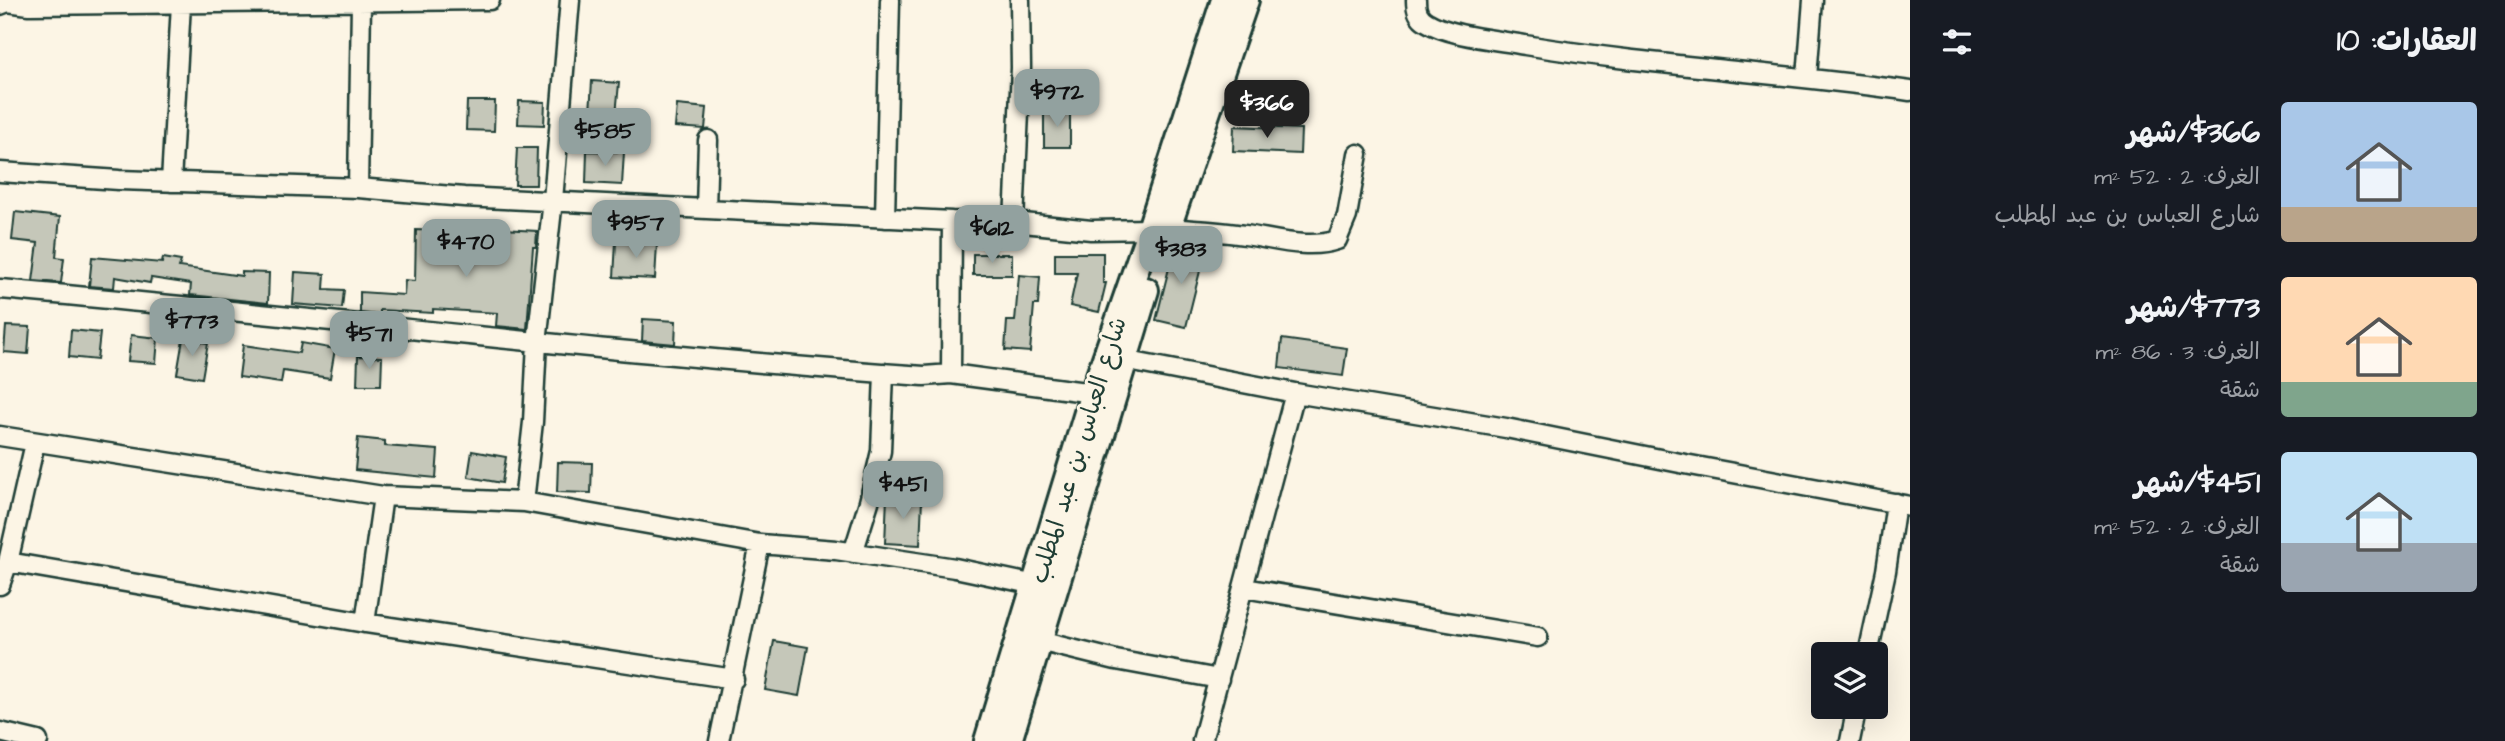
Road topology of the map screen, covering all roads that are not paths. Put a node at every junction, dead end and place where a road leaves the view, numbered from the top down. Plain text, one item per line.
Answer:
1 (490, 0) edge
2 (570, 0) edge
3 (890, 0) edge
4 (1020, 0) edge
5 (1224, 0) edge
6 (1245, 0) edge
7 (1416, 0) edge
8 (1813, 0) edge
9 (361, 3) junction
10 (181, 4) junction
11 (0, 5) edge
12 (1807, 77) junction
13 (1910, 91) edge
14 (708, 140) dead end
15 (1358, 154) dead end
16 (0, 172) edge
17 (171, 182) junction
18 (358, 188) junction
19 (553, 200) junction
20 (706, 209) junction
21 (885, 218) junction
22 (952, 222) junction
23 (1014, 222) junction
24 (1159, 229) junction
25 (0, 289) edge
26 (537, 342) junction
27 (1124, 360) junction
28 (884, 373) junction
29 (951, 374) junction
30 (1093, 393) junction
31 (1295, 393) junction
32 (0, 436) edge
33 (35, 443) junction
34 (383, 496) junction
35 (524, 502) junction
36 (1903, 505) edge
37 (760, 544) junction
38 (853, 553) junction
39 (8, 562) junction
40 (0, 585) edge
41 (1036, 585) junction
42 (1244, 588) junction
43 (365, 623) junction
44 (1538, 637) dead end
45 (1039, 640) junction
46 (1871, 642) edge
47 (734, 679) junction
48 (1219, 679) junction
49 (1855, 719) edge
50 (0, 732) edge
51 (38, 741) edge
52 (719, 741) edge
53 (986, 741) edge
54 (1009, 741) edge
55 (1202, 741) edge
56 (1850, 741) edge

1 - 9 street
2 - 19 street
3 - 21 street
4 - 23 street
5 - 24 street, شارع العباس بن عبد المطلب
6 - 24 street, شارع العباس بن عبد المطلب
7 - 12 street
8 - 12 street
9 - 10 street
9 - 18 street
10 - 11 street
10 - 17 street
12 - 13 street
14 - 20 street
15 - 24 street
16 - 17 street
17 - 18 street
18 - 19 street
19 - 20 street
19 - 26 street
20 - 21 street
21 - 22 street
22 - 23 street
22 - 29 street
23 - 24 street
24 - 27 street, شارع العباس بن عبد المطلب
24 - 30 street, شارع العباس بن عبد المطلب
25 - 26 street
26 - 28 street
26 - 35 street
27 - 31 street
27 - 45 street, شارع العباس بن عبد المطلب
28 - 29 street
28 - 38 street
29 - 30 street
30 - 41 street, شارع العباس بن عبد المطلب
31 - 36 street
31 - 42 street
32 - 33 street
33 - 34 street
33 - 39 street
34 - 35 street
34 - 43 street
35 - 37 street
36 - 46 street
37 - 38 street
37 - 47 street
38 - 41 street
39 - 40 street
39 - 43 street
41 - 53 street, شارع العباس بن عبد المطلب
42 - 44 street
42 - 48 street
43 - 47 street
45 - 48 street
45 - 54 street, شارع العباس بن عبد المطلب
47 - 52 street
48 - 55 street
49 - 56 street
50 - 51 street

